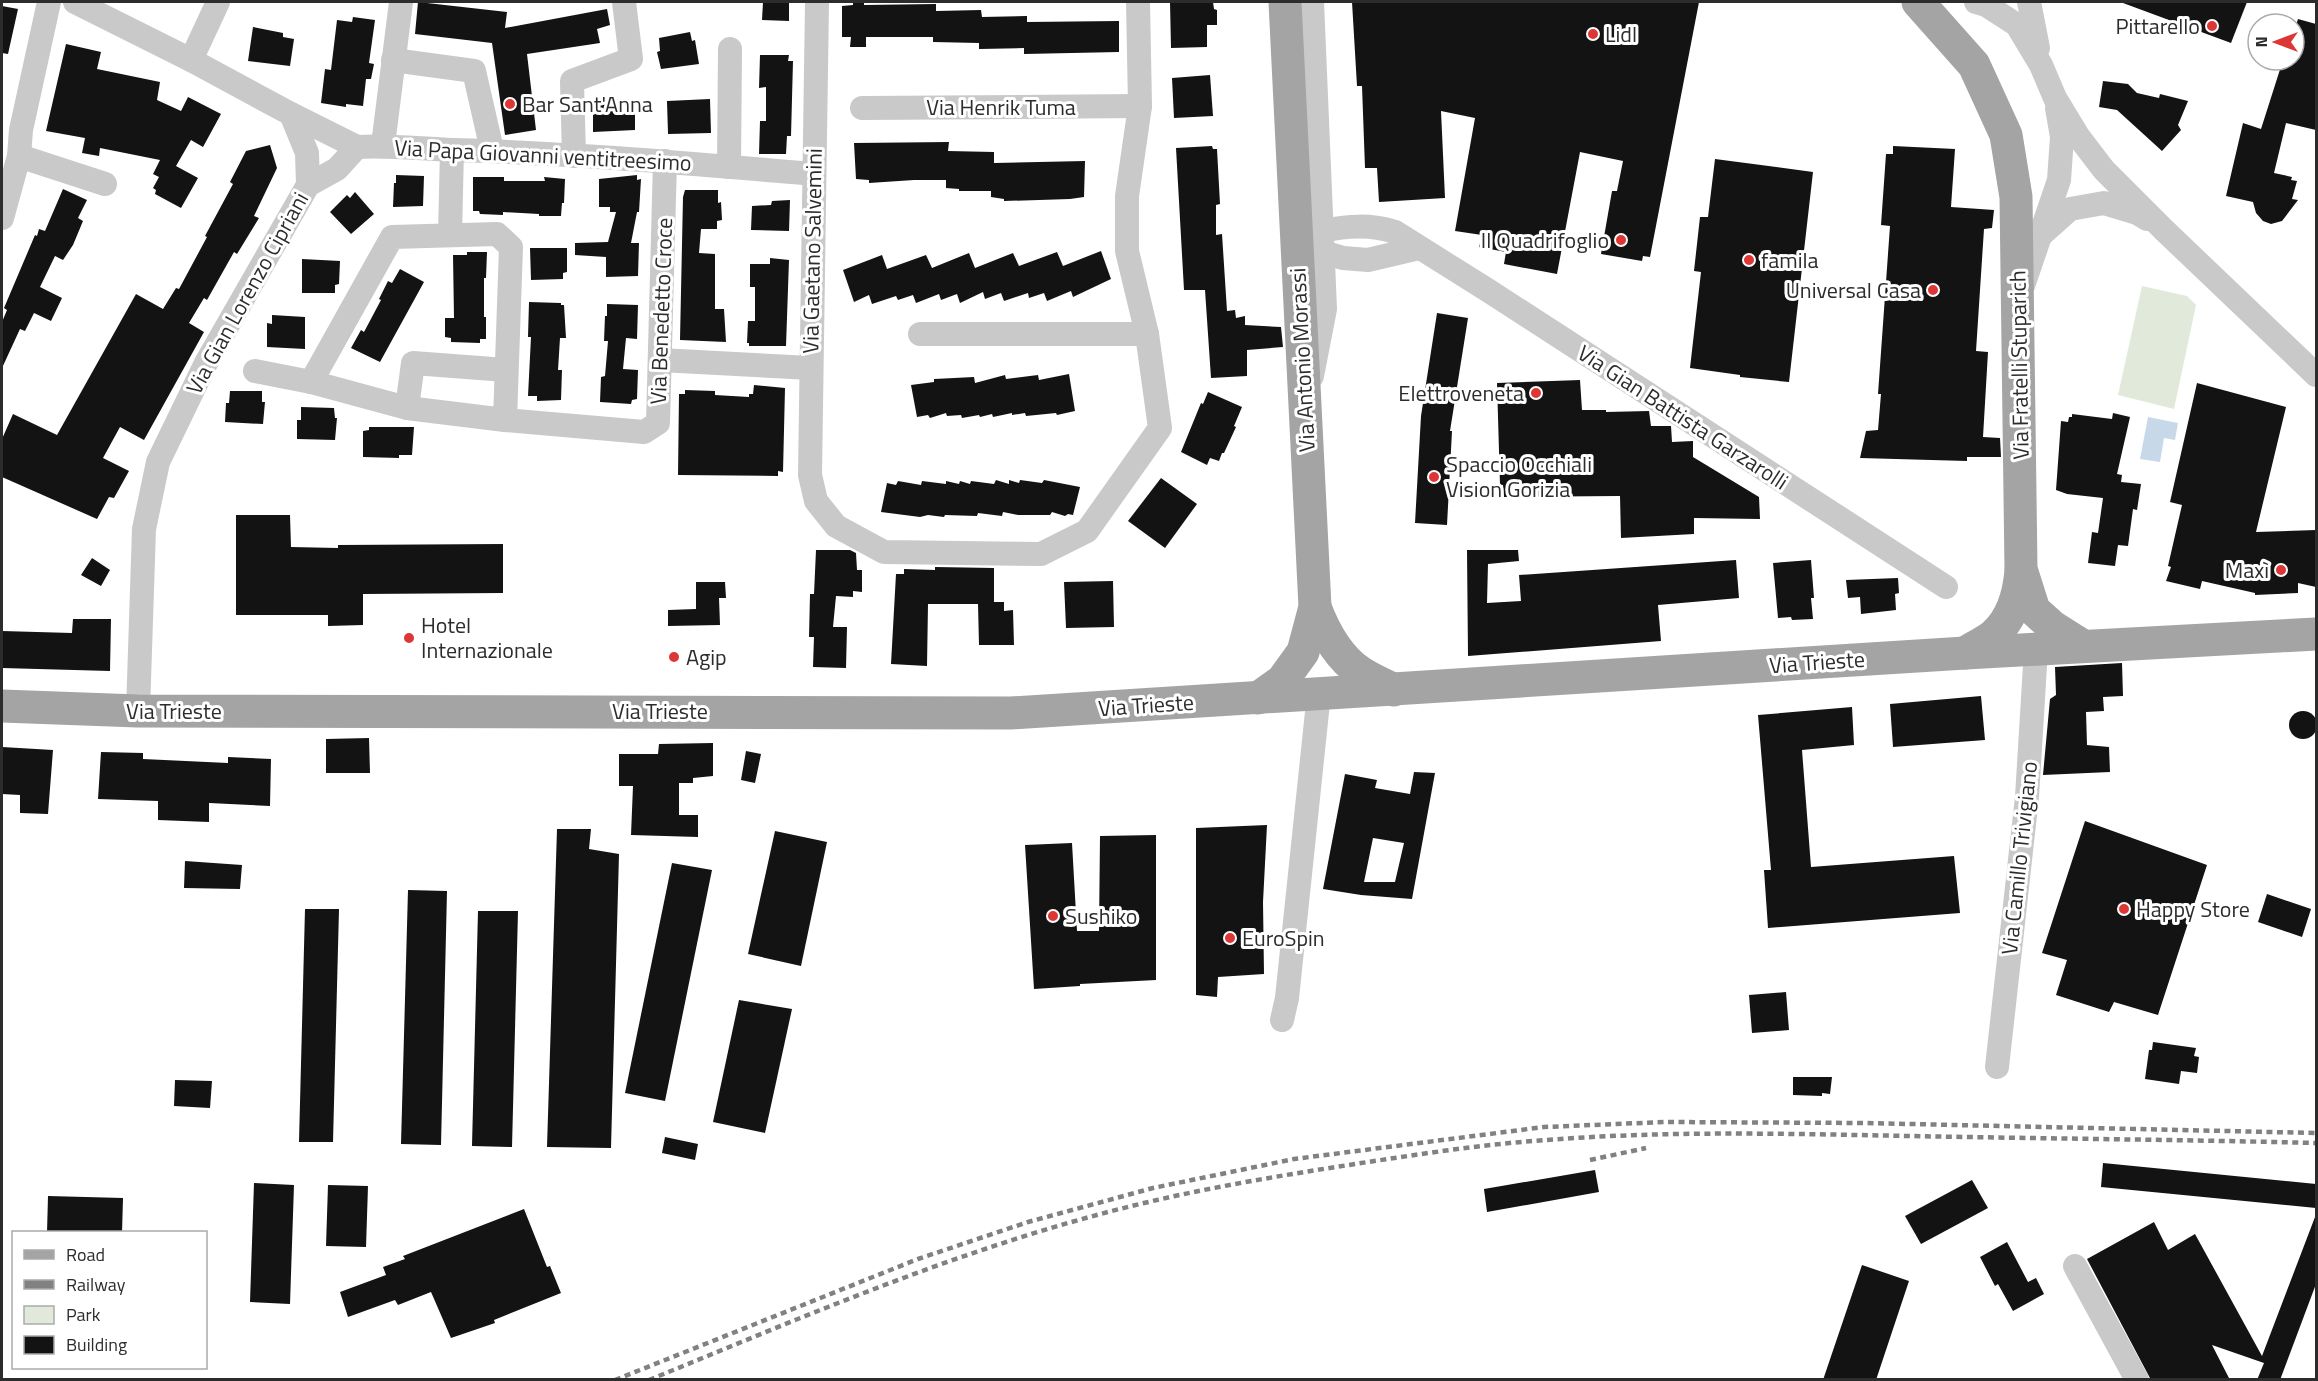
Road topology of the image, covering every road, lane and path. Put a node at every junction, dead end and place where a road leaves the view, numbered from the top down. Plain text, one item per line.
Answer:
1 (50, 2) edge
2 (75, 2) edge
3 (218, 2) edge
4 (401, 2) edge
5 (624, 2) edge
6 (817, 2) edge
7 (1138, 2) edge
8 (1285, 2) edge
9 (1312, 2) edge
10 (1918, 2) edge
11 (1976, 2) edge
12 (2029, 2) edge
13 (730, 49) dead end
14 (191, 60) junction
15 (393, 60) junction
16 (2041, 65) junction
17 (2055, 98) junction
18 (1140, 106) junction
19 (862, 108) dead end
20 (291, 114) junction
21 (11, 128) edge
22 (383, 145) junction
23 (357, 147) junction
24 (452, 150) junction
25 (492, 150) junction
26 (19, 156) junction
27 (574, 156) junction
28 (665, 161) junction
29 (729, 167) junction
30 (814, 174) junction
31 (105, 184) dead end
32 (308, 185) junction
33 (2, 218) edge
34 (2164, 230) junction
35 (450, 235) junction
36 (2039, 237) junction
37 (1322, 242) junction
38 (1419, 248) junction
39 (2018, 300) junction
40 (920, 334) dead end
41 (1147, 334) junction
42 (660, 360) junction
43 (811, 368) junction
44 (506, 369) junction
45 (255, 371) dead end
46 (2316, 375) edge
47 (311, 382) junction
48 (407, 408) junction
49 (1305, 414) junction
50 (505, 420) junction
51 (2021, 570) junction
52 (1946, 587) dead end
53 (2034, 610) junction
54 (1318, 616) junction
55 (2316, 634) edge
56 (2083, 646) junction
57 (2036, 649) junction
58 (1965, 652) junction
59 (1394, 690) junction
60 (1319, 693) junction
61 (1258, 698) junction
62 (2, 706) edge
63 (138, 711) junction
64 (1282, 1020) dead end
65 (1997, 1067) dead end
66 (2075, 1266) dead end
67 (2136, 1380) edge

1 - 21 street
2 - 14 street
3 - 14 street
4 - 15 street
5 - 27 street
6 - 30 street, Via Gaetano Salvemini
7 - 18 street
8 - 49 main road, Via Antonio Morassi
9 - 37 street
10 - 39 main road, Via Fratelli Stuparich
11 - 16 street
12 - 16 street
13 - 29 street
14 - 20 street
15 - 22 street
15 - 25 street
16 - 17 street
17 - 34 street
17 - 36 street
18 - 19 street, Via Henrik Tuma
18 - 41 street
20 - 23 street
20 - 32 street, Via Gian Lorenzo Cipriani
21 - 26 street
22 - 23 street, Via Papa Giovanni ventitreesimo
22 - 24 street, Via Papa Giovanni ventitreesimo
23 - 32 street
24 - 25 street, Via Papa Giovanni ventitreesimo
24 - 35 street
25 - 27 street, Via Papa Giovanni ventitreesimo
26 - 31 street
26 - 33 street
27 - 28 street, Via Papa Giovanni ventitreesimo
28 - 29 street, Via Papa Giovanni ventitreesimo
28 - 42 street, Via Benedetto Croce
29 - 30 street, Via Papa Giovanni ventitreesimo
30 - 43 street, Via Gaetano Salvemini
32 - 63 street, Via Gian Lorenzo Cipriani
34 - 36 street
34 - 46 street
35 - 44 street
35 - 47 street
36 - 39 street
37 - 38 street
37 - 38 street, Via Gian Battista Garzarolli
37 - 49 street
38 - 52 street, Via Gian Battista Garzarolli
39 - 51 main road, Via Fratelli Stuparich
40 - 41 street
41 - 43 street, Via Gaetano Salvemini
42 - 43 street
42 - 50 street, Via Benedetto Croce
44 - 48 street
44 - 50 street
45 - 47 street, Via Benedetto Croce
47 - 48 street, Via Benedetto Croce
48 - 50 street, Via Benedetto Croce
49 - 54 main road, Via Antonio Morassi
51 - 53 main road, Via Fratelli Stuparich
51 - 58 main road
53 - 56 main road
53 - 57 main road, Via Fratelli Stuparich
54 - 59 main road
54 - 60 main road
54 - 61 main road, Via Antonio Morassi
55 - 56 main road, Via Trieste
56 - 57 main road, Via Trieste
57 - 58 main road, Via Trieste
57 - 65 street, Via Camillo Trivigiano
58 - 59 main road, Via Trieste
59 - 60 main road, Via Trieste
60 - 61 main road, Via Trieste
60 - 64 street
61 - 63 main road, Via Trieste
62 - 63 main road, Via Trieste
66 - 67 street

